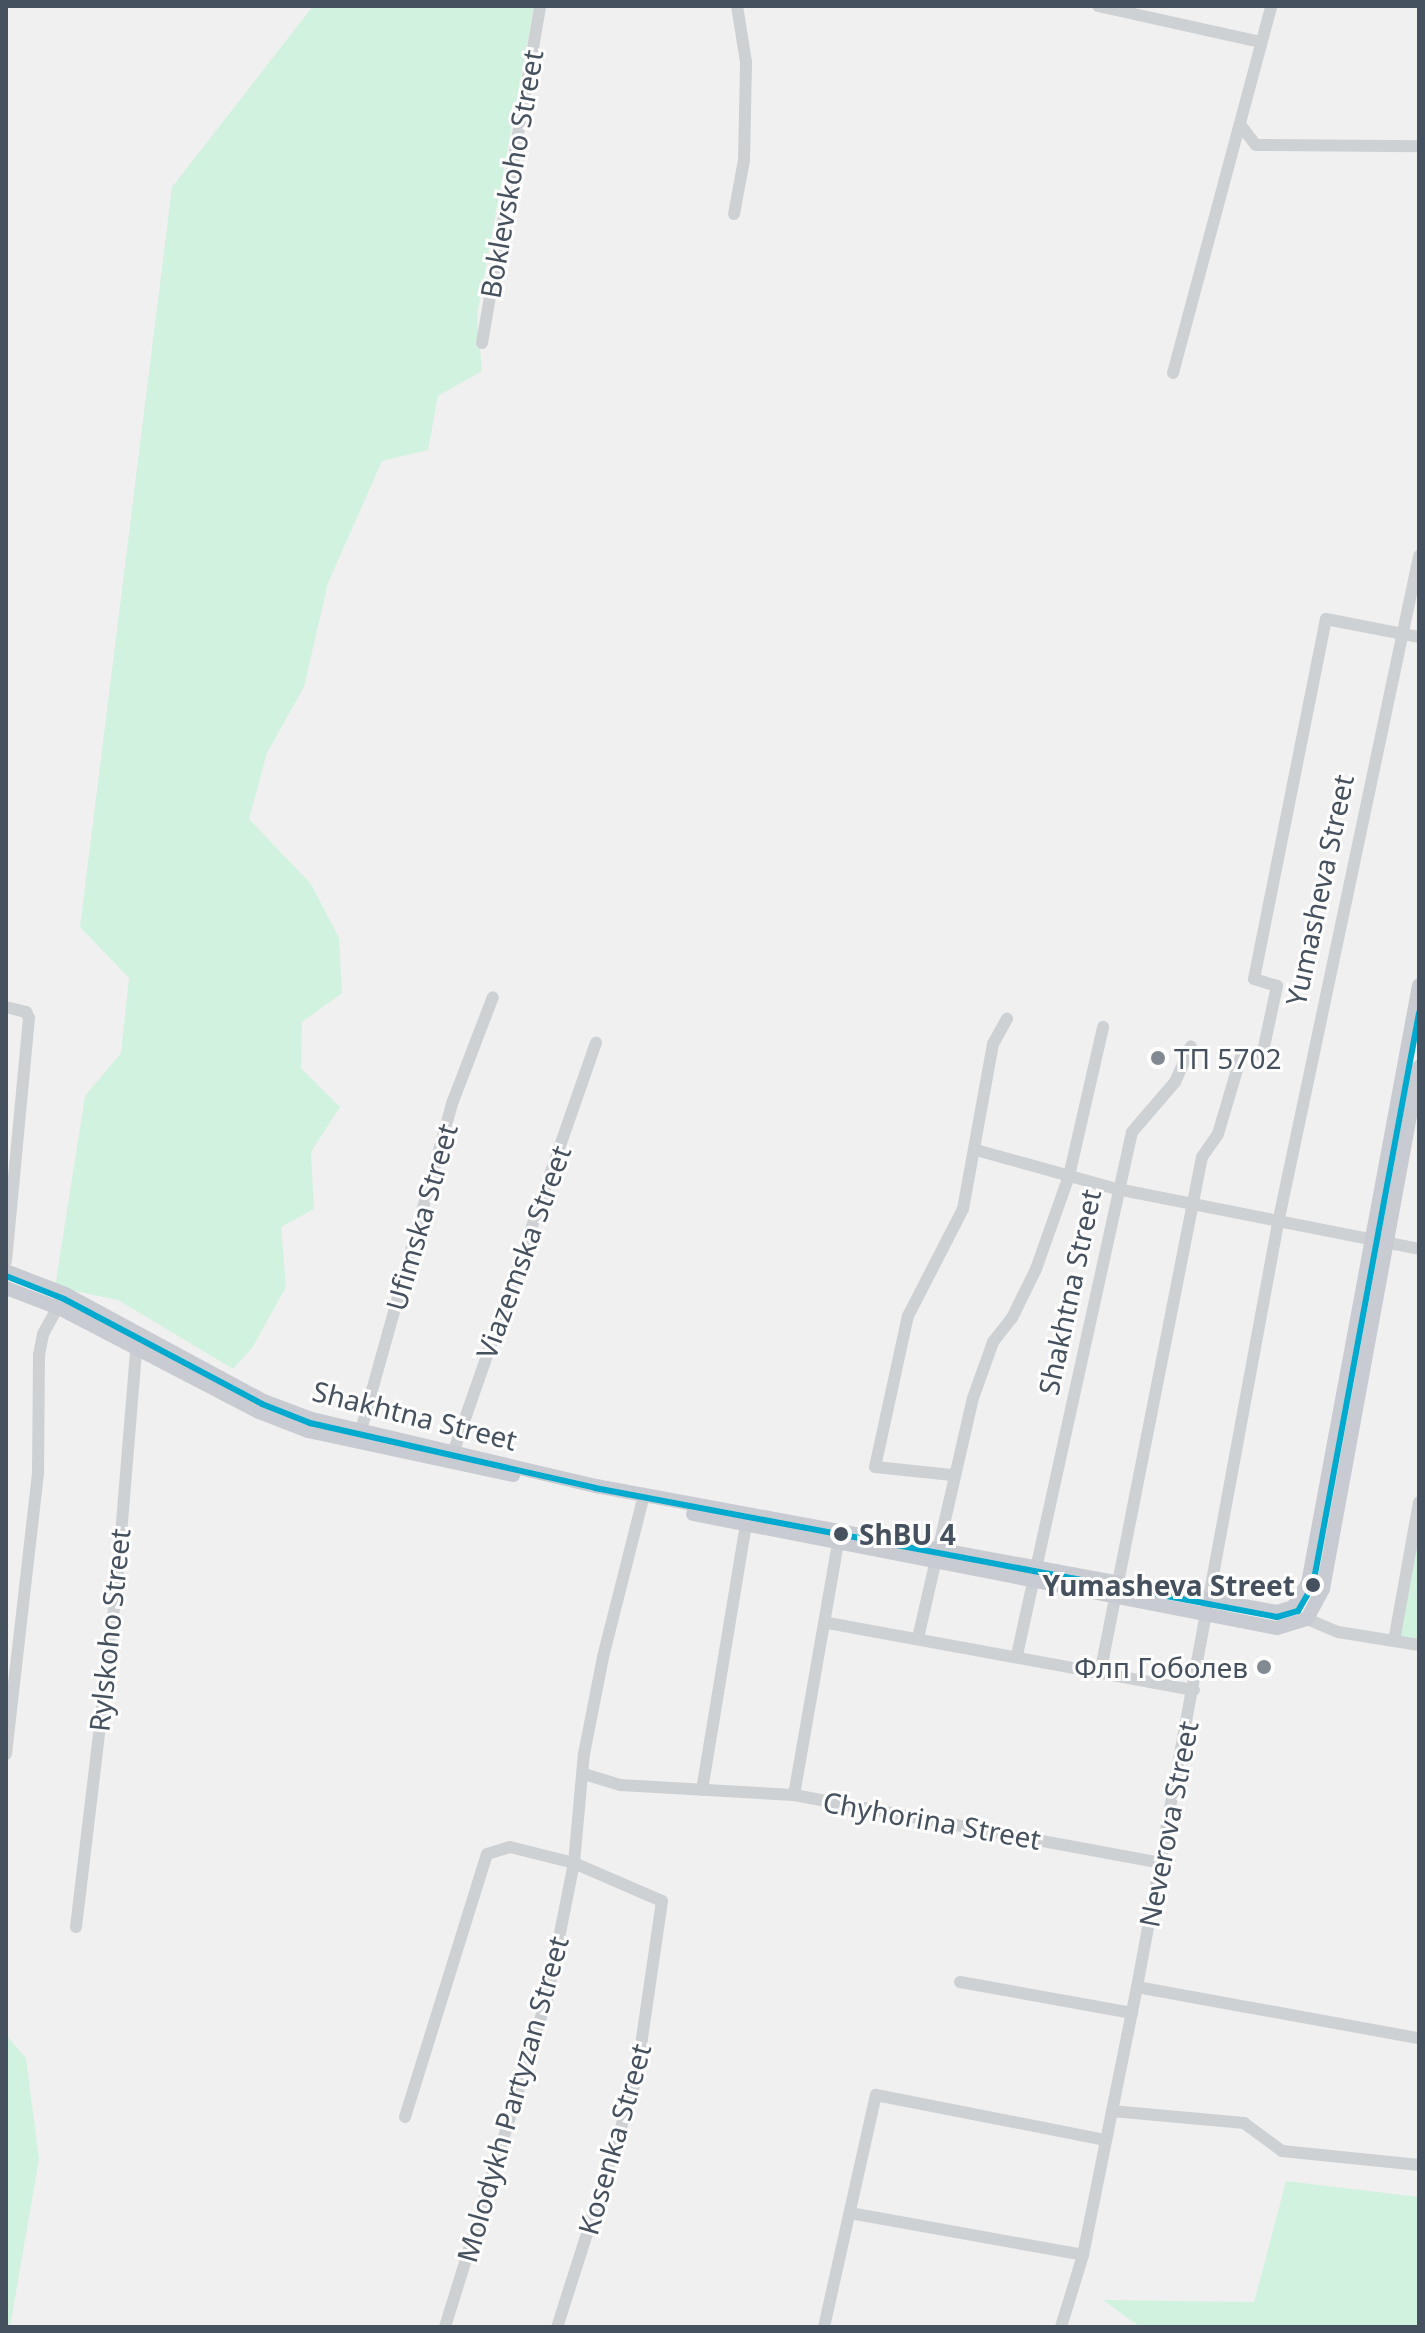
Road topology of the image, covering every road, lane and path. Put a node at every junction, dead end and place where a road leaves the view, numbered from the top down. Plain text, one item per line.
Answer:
1 (540, 6) edge
2 (737, 6) edge
3 (1098, 6) edge
4 (1271, 6) edge
5 (1132, 10) edge
6 (1261, 42) junction
7 (1241, 126) junction
8 (1419, 146) edge
9 (734, 214) dead end
10 (482, 343) dead end
11 (1173, 373) dead end
12 (1419, 556) edge
13 (1399, 633) junction
14 (1419, 637) edge
15 (1419, 985) edge
16 (493, 997) dead end
17 (6, 1007) edge
18 (1007, 1019) dead end
19 (1103, 1027) dead end
20 (596, 1043) dead end
21 (1191, 1046) dead end
22 (1242, 1053) dead end
23 (1262, 1056) dead end
24 (1419, 1067) edge
25 (6, 1121) edge
26 (22, 1123) junction
27 (976, 1150) junction
28 (1069, 1176) junction
29 (1117, 1189) junction
30 (1192, 1205) junction
31 (8, 1222) edge
32 (1278, 1223) junction
33 (1377, 1244) junction
34 (1419, 1249) edge
35 (6, 1261) edge
36 (6, 1271) edge
37 (6, 1288) edge
38 (65, 1294) junction
39 (61, 1309) junction
40 (137, 1332) junction
41 (136, 1348) junction
42 (360, 1435) junction
43 (451, 1455) junction
44 (952, 1475) junction
45 (643, 1499) junction
46 (1419, 1502) edge
47 (746, 1525) junction
48 (839, 1539) junction
49 (937, 1556) junction
50 (1034, 1573) junction
51 (1120, 1582) junction
52 (1116, 1598) junction
53 (1210, 1607) junction
54 (1307, 1619) junction
55 (828, 1623) junction
56 (918, 1638) junction
57 (1394, 1641) junction
58 (1419, 1645) edge
59 (1017, 1655) junction
60 (1101, 1669) junction
61 (1194, 1690) junction
62 (6, 1754) edge
63 (584, 1774) junction
64 (702, 1790) junction
65 (794, 1795) junction
66 (574, 1863) junction
67 (1161, 1863) junction
68 (76, 1927) dead end
69 (960, 1982) dead end
70 (1137, 1987) junction
71 (1132, 2013) junction
72 (1419, 2038) edge
73 (1112, 2111) junction
74 (405, 2117) dead end
75 (1106, 2140) junction
76 (1419, 2165) edge
77 (850, 2213) junction
78 (1083, 2255) junction
79 (445, 2327) edge
80 (557, 2327) edge
81 (824, 2327) edge
82 (1061, 2327) edge

1 - 10 street, Boklevskoho Street
2 - 9 street
3 - 5 street
4 - 6 street
5 - 6 street
6 - 7 street
7 - 8 street
7 - 11 street
12 - 13 street, Yumasheva Street
13 - 14 street
13 - 23 street
13 - 32 street, Yumasheva Street
15 - 33 main road
16 - 42 street, Ufimska Street
17 - 26 street
18 - 27 street
19 - 28 street, Shakhtna Street
20 - 43 street, Viazemska Street
21 - 29 street, Shakhtna Street
22 - 30 street
24 - 33 main road
25 - 26 street
26 - 31 street
27 - 28 street
27 - 44 street
28 - 29 street
28 - 44 street, Shakhtna Street
29 - 30 street
29 - 50 street, Shakhtna Street
30 - 32 street
30 - 51 street
31 - 35 street
32 - 33 street
32 - 53 street, Yumasheva Street
33 - 34 street
33 - 53 main road, Shakhtna Street
33 - 54 main road
36 - 38 main road, Shakhtna Street
37 - 39 main road, Shakhtna Street
38 - 39 street
38 - 40 main road, Shakhtna Street
39 - 41 main road, Shakhtna Street
39 - 62 street
40 - 41 street, Rylskoho Street
40 - 42 main road, Shakhtna Street
41 - 42 main road, Shakhtna Street
41 - 68 street, Rylskoho Street
42 - 43 main road, Shakhtna Street
43 - 45 main road, Shakhtna Street
44 - 49 street, Shakhtna Street
45 - 47 main road, Shakhtna Street
45 - 48 main road, Shakhtna Street
45 - 63 street
46 - 57 street
47 - 48 main road, Shakhtna Street
47 - 64 street
48 - 49 main road, Shakhtna Street
48 - 55 street
49 - 50 main road, Shakhtna Street
49 - 56 street, Shakhtna Street
50 - 51 main road, Shakhtna Street
50 - 52 main road, Shakhtna Street
50 - 59 street, Shakhtna Street
51 - 52 street
51 - 53 main road, Shakhtna Street
52 - 53 main road, Shakhtna Street
52 - 60 street
53 - 54 main road, Shakhtna Street
53 - 61 street, Neverova Street
54 - 57 street
55 - 56 street
55 - 65 street
56 - 59 street
57 - 58 street
59 - 60 street
60 - 61 street
61 - 67 street, Neverova Street
63 - 64 street, Chyhorina Street
63 - 66 street, Molodykh Partyzan Street
64 - 65 street, Chyhorina Street
65 - 67 street, Chyhorina Street
66 - 74 street
66 - 79 street, Molodykh Partyzan Street
66 - 80 street, Kosenka Street
67 - 70 street, Neverova Street
69 - 71 street
70 - 71 street, Neverova Street
70 - 72 street
71 - 73 street, Neverova Street
73 - 75 street, Neverova Street
73 - 76 street
75 - 77 street
75 - 78 street, Neverova Street
77 - 78 street
77 - 81 street
78 - 82 street, Neverova Street

